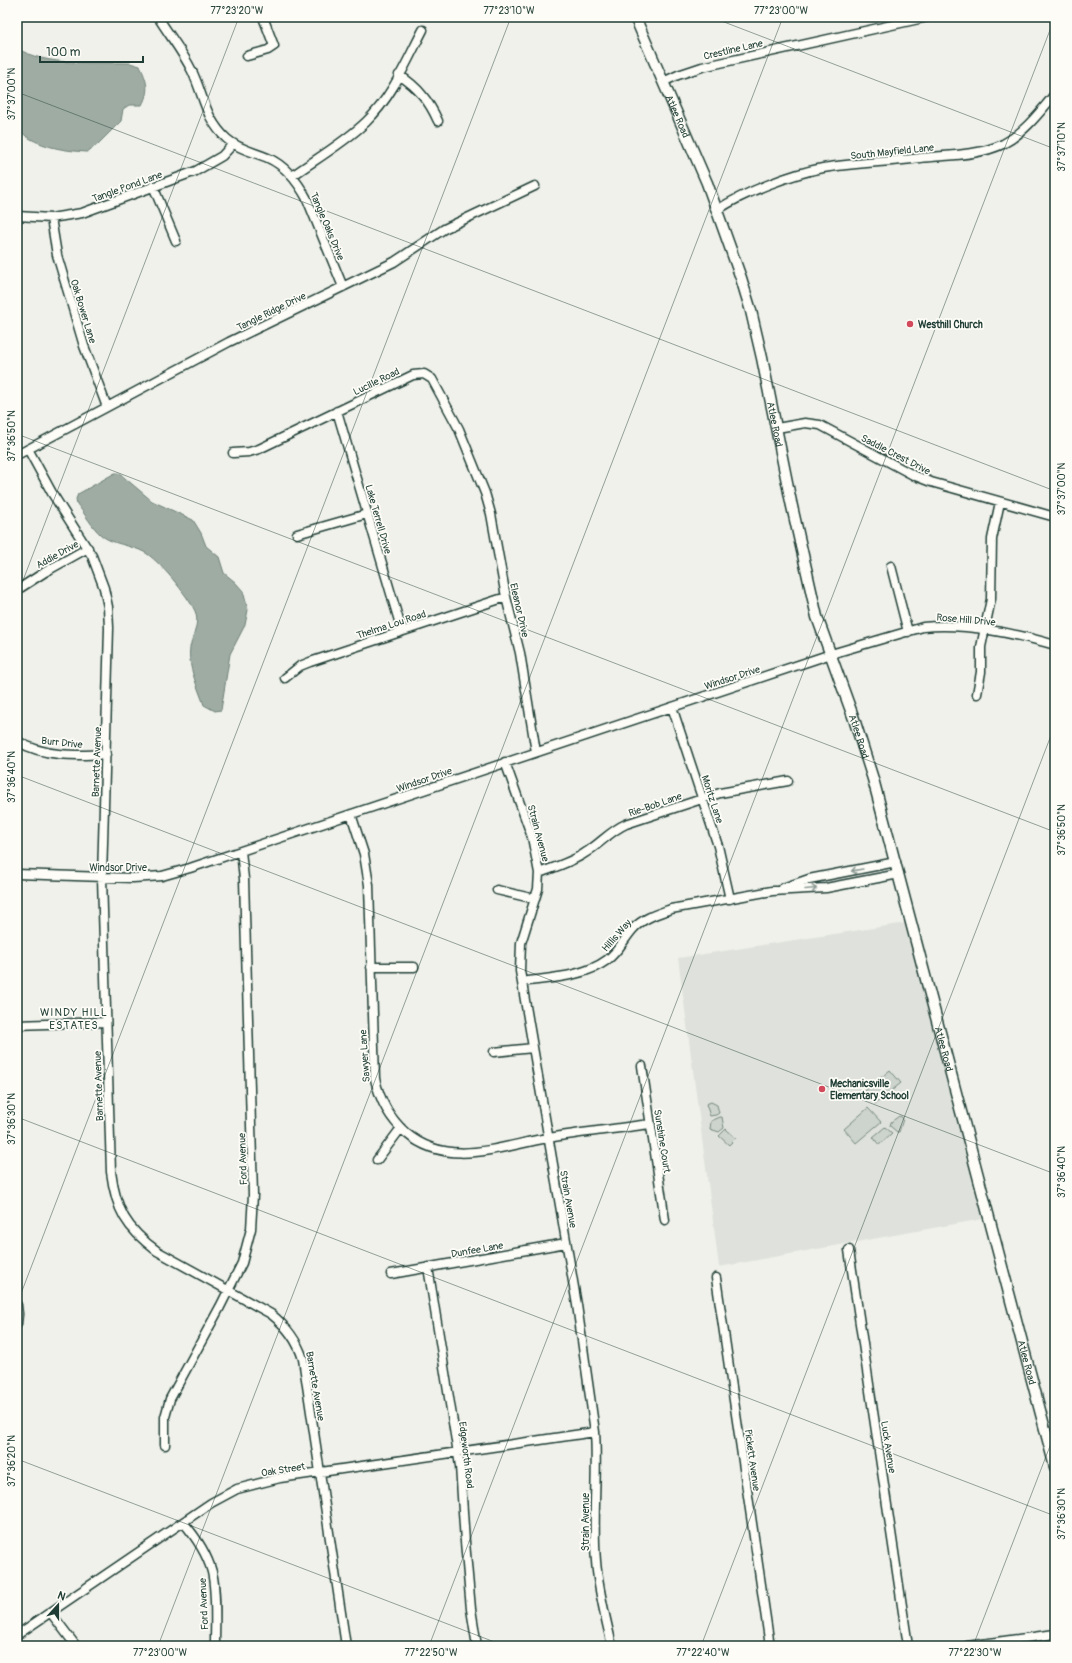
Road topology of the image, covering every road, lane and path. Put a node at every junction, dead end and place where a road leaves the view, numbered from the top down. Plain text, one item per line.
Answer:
1 (158, 17) edge
2 (263, 17) edge
3 (635, 17) edge
4 (928, 17) edge
5 (423, 30) dead end
6 (247, 56) dead end
7 (400, 75) junction
8 (663, 82) junction
9 (1055, 94) edge
10 (438, 121) dead end
11 (233, 144) junction
12 (292, 176) junction
13 (153, 186) junction
14 (535, 186) dead end
15 (717, 210) junction
16 (17, 216) edge
17 (51, 218) junction
18 (176, 241) dead end
19 (343, 287) junction
20 (106, 407) junction
21 (337, 411) junction
22 (777, 428) junction
23 (28, 449) junction
24 (233, 453) dead end
25 (17, 455) edge
26 (477, 474) joint
27 (1000, 502) junction
28 (367, 514) junction
29 (1055, 518) edge
30 (297, 534) dead end
31 (88, 548) junction
32 (891, 566) dead end
33 (17, 590) edge
34 (506, 597) junction
35 (985, 629) junction
36 (402, 631) junction
37 (908, 632) junction
38 (1055, 645) edge
39 (831, 654) junction
40 (285, 678) dead end
41 (977, 694) dead end
42 (672, 707) junction
43 (17, 741) edge
44 (536, 752) junction
45 (106, 754) junction
46 (505, 762) junction
47 (788, 781) dead end
48 (702, 798) junction
49 (351, 814) junction
50 (242, 851) junction
51 (896, 862) junction
52 (539, 873) junction
53 (17, 874) edge
54 (898, 874) junction
55 (102, 878) junction
56 (497, 890) dead end
57 (772, 891) junction
58 (535, 899) junction
59 (730, 899) junction
60 (371, 967) junction
61 (414, 967) dead end
62 (522, 982) junction
63 (106, 1022) junction
64 (17, 1025) edge
65 (533, 1048) junction
66 (494, 1052) dead end
67 (642, 1066) dead end
68 (650, 1124) junction
69 (401, 1128) junction
70 (548, 1138) junction
71 (377, 1160) dead end
72 (665, 1220) dead end
73 (566, 1243) junction
74 (850, 1250) dead end
75 (428, 1268) junction
76 (391, 1274) dead end
77 (716, 1278) dead end
78 (228, 1290) junction
79 (17, 1305) edge
80 (17, 1324) edge
81 (595, 1432) junction
82 (165, 1445) dead end
83 (458, 1452) junction
84 (1055, 1467) edge
85 (320, 1473) junction
86 (183, 1522) junction
87 (51, 1612) junction
88 (1055, 1634) edge
89 (17, 1635) edge
90 (76, 1646) edge
91 (215, 1646) edge
92 (346, 1646) edge
93 (477, 1646) edge
94 (612, 1646) edge
95 (770, 1646) edge
96 (908, 1646) edge
97 (967, 1646) edge

1 - 11 street, Tangle Oaks Drive
2 - 6 street
3 - 8 main road, Atlee Road
4 - 8 street, Crestline Lane
5 - 7 street
7 - 10 street
7 - 12 street
8 - 15 main road, Atlee Road
9 - 15 street, South Mayfield Lane
11 - 12 street, Tangle Oaks Drive
11 - 13 street, Tangle Pond Lane
12 - 19 street, Tangle Oaks Drive
13 - 17 street, Tangle Pond Lane
13 - 18 street
14 - 19 street, Tangle Ridge Drive
15 - 22 main road, Atlee Road
16 - 17 street, Tangle Pond Lane
17 - 20 street, Oak Bower Lane
19 - 20 street, Tangle Ridge Drive
20 - 23 street, Tangle Ridge Drive
21 - 24 street, Lucille Road
21 - 26 street, Lucille Road
21 - 28 street, Lake Terrell Drive
22 - 27 street, Saddle Crest Drive
22 - 39 main road, Atlee Road
23 - 25 street, Tangle Ridge Drive
23 - 31 street, Barnette Avenue
26 - 34 street, Eleanor Drive
27 - 29 street, Saddle Crest Drive
27 - 35 street
28 - 30 street
28 - 36 street, Lake Terrell Drive
31 - 33 street, Addie Drive
31 - 45 street, Barnette Avenue
32 - 37 street
34 - 36 street, Thelma Lou Road
34 - 44 street, Eleanor Drive
35 - 37 street, Rose Hill Drive
35 - 38 street, Rose Hill Drive
35 - 41 street
36 - 40 street, Thelma Lou Road
37 - 39 street, Rose Hill Drive
39 - 42 street, Windsor Drive
39 - 51 main road, Atlee Road
42 - 44 street, Windsor Drive
42 - 48 street, Moritz Lane
43 - 45 street, Burr Drive
44 - 46 street, Windsor Drive
45 - 55 street, Barnette Avenue
46 - 49 street, Windsor Drive
46 - 52 street, Strain Avenue
47 - 48 street, Rie-Bob Lane
48 - 52 street, Rie-Bob Lane
48 - 59 street, Moritz Lane
49 - 50 street, Windsor Drive
49 - 60 street, Sawyer Lane
50 - 55 street, Windsor Drive
50 - 78 street, Ford Avenue
51 - 54 main road, Atlee Road
51 -> 57 street, Hillis Way
52 - 58 street, Strain Avenue
53 - 55 street, Windsor Drive
57 -> 54 street, Hillis Way
54 - 84 main road, Atlee Road
55 - 63 street, Barnette Avenue
56 - 58 street
57 - 59 street, Hillis Way
58 - 62 street, Strain Avenue
59 - 62 street, Hillis Way
60 - 61 street
60 - 69 street, Sawyer Lane
62 - 65 street, Strain Avenue
63 - 64 street
63 - 78 street, Barnette Avenue
65 - 66 street
65 - 70 street, Strain Avenue
67 - 68 street, Sunshine Court
68 - 70 street, Sawyer Lane
68 - 72 street, Sunshine Court
69 - 70 street, Sawyer Lane
69 - 71 street
70 - 73 street, Strain Avenue
73 - 75 street, Dunfee Lane
73 - 81 street, Strain Avenue
74 - 96 street, Luck Avenue
75 - 76 street, Dunfee Lane
75 - 83 street, Edgeworth Road
77 - 95 street, Pickett Avenue
78 - 82 street, Ford Avenue
78 - 85 street, Barnette Avenue
79 - 80 street
81 - 83 street, Oak Street
81 - 94 street, Strain Avenue
83 - 85 street, Oak Street
83 - 93 street, Edgeworth Road
85 - 86 street, Oak Street
85 - 92 street, Barnette Avenue
86 - 87 street, Oak Street
86 - 91 street, Ford Avenue
87 - 89 street, Oak Street
87 - 90 street
88 - 97 street

